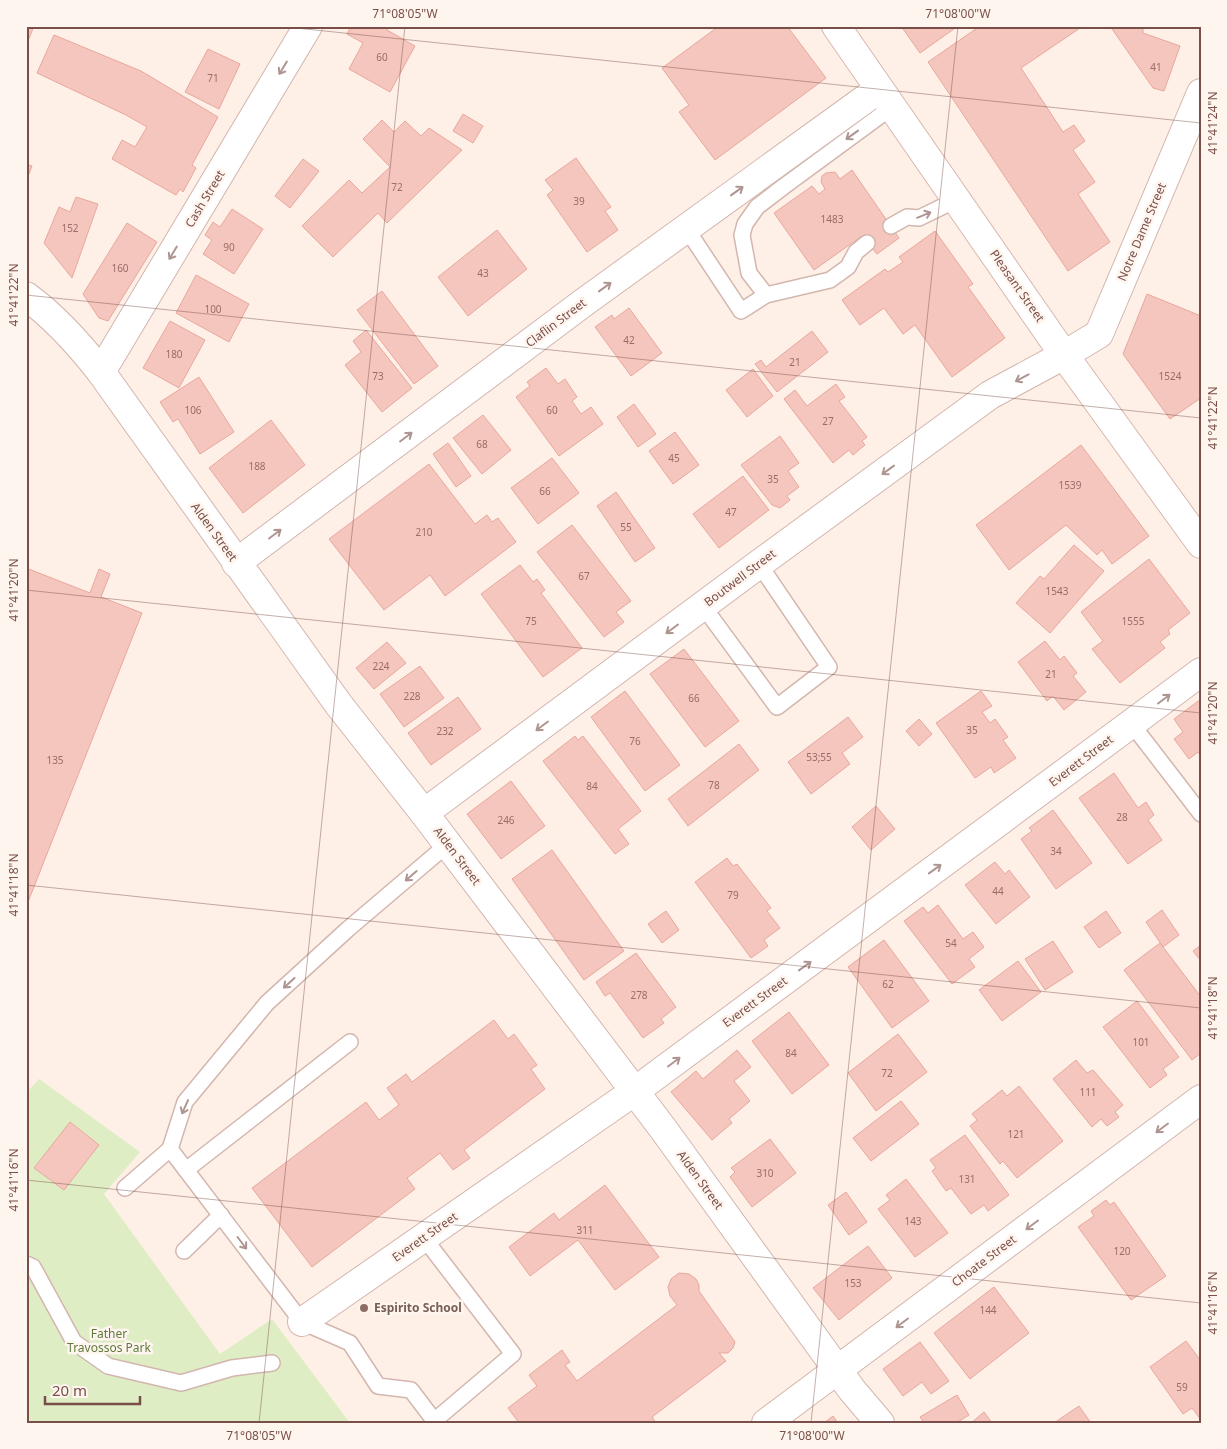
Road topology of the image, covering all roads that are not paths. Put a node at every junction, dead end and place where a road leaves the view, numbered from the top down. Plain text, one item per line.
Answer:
1 (308, 26) edge
2 (836, 26) edge
3 (886, 98) junction
4 (1199, 103) edge
5 (956, 200) junction
6 (891, 226) dead end
7 (686, 228) junction
8 (867, 243) dead end
9 (766, 295) junction
10 (26, 296) edge
11 (1064, 355) junction
12 (101, 372) junction
13 (1201, 544) edge
14 (236, 563) junction
15 (759, 564) junction
16 (703, 606) junction
17 (1201, 672) edge
18 (1131, 723) junction
19 (424, 813) junction
20 (1201, 814) edge
21 (448, 844) junction
22 (350, 1042) dead end
23 (635, 1091) junction
24 (1201, 1098) edge
25 (170, 1148) junction
26 (186, 1170) junction
27 (126, 1188) dead end
28 (221, 1216) junction
29 (424, 1238) junction
30 (184, 1251) dead end
31 (26, 1264) edge
32 (302, 1322) junction
33 (272, 1363) dead end
34 (838, 1370) junction
35 (435, 1422) edge
36 (766, 1423) edge
37 (880, 1423) edge

1 -> 12 street, Cash Street
2 - 3 street, Pleasant Street
3 - 5 street, Pleasant Street
7 -> 3 street, Claflin Street
3 -> 9 lane
4 - 11 street, Notre Dame Street
6 -> 5 lane
5 - 11 street, Pleasant Street
7 - 9 lane
14 -> 7 street, Claflin Street
8 - 9 lane
10 - 12 street, Alden Street
11 - 13 street, Pleasant Street
11 -> 15 street, Boutwell Street
12 - 14 street, Alden Street
14 - 19 street, Alden Street
15 - 16 street, Boutwell Street
15 - 16 lane
16 -> 19 street, Boutwell Street
18 -> 17 street, Everett Street
18 - 20 lane
23 -> 18 street, Everett Street
19 - 21 street, Alden Street
21 - 23 street, Alden Street
21 -> 25 lane
22 - 26 lane
23 - 29 street, Everett Street
23 - 34 street, Alden Street
24 -> 34 street, Choate Street
25 - 26 lane
25 - 27 lane
26 - 28 lane
28 - 30 lane
28 -> 32 lane
29 - 32 street, Everett Street
29 - 35 lane
31 - 33 lane
32 - 35 lane
34 - 36 street, Choate Street
34 - 37 street, Alden Street

